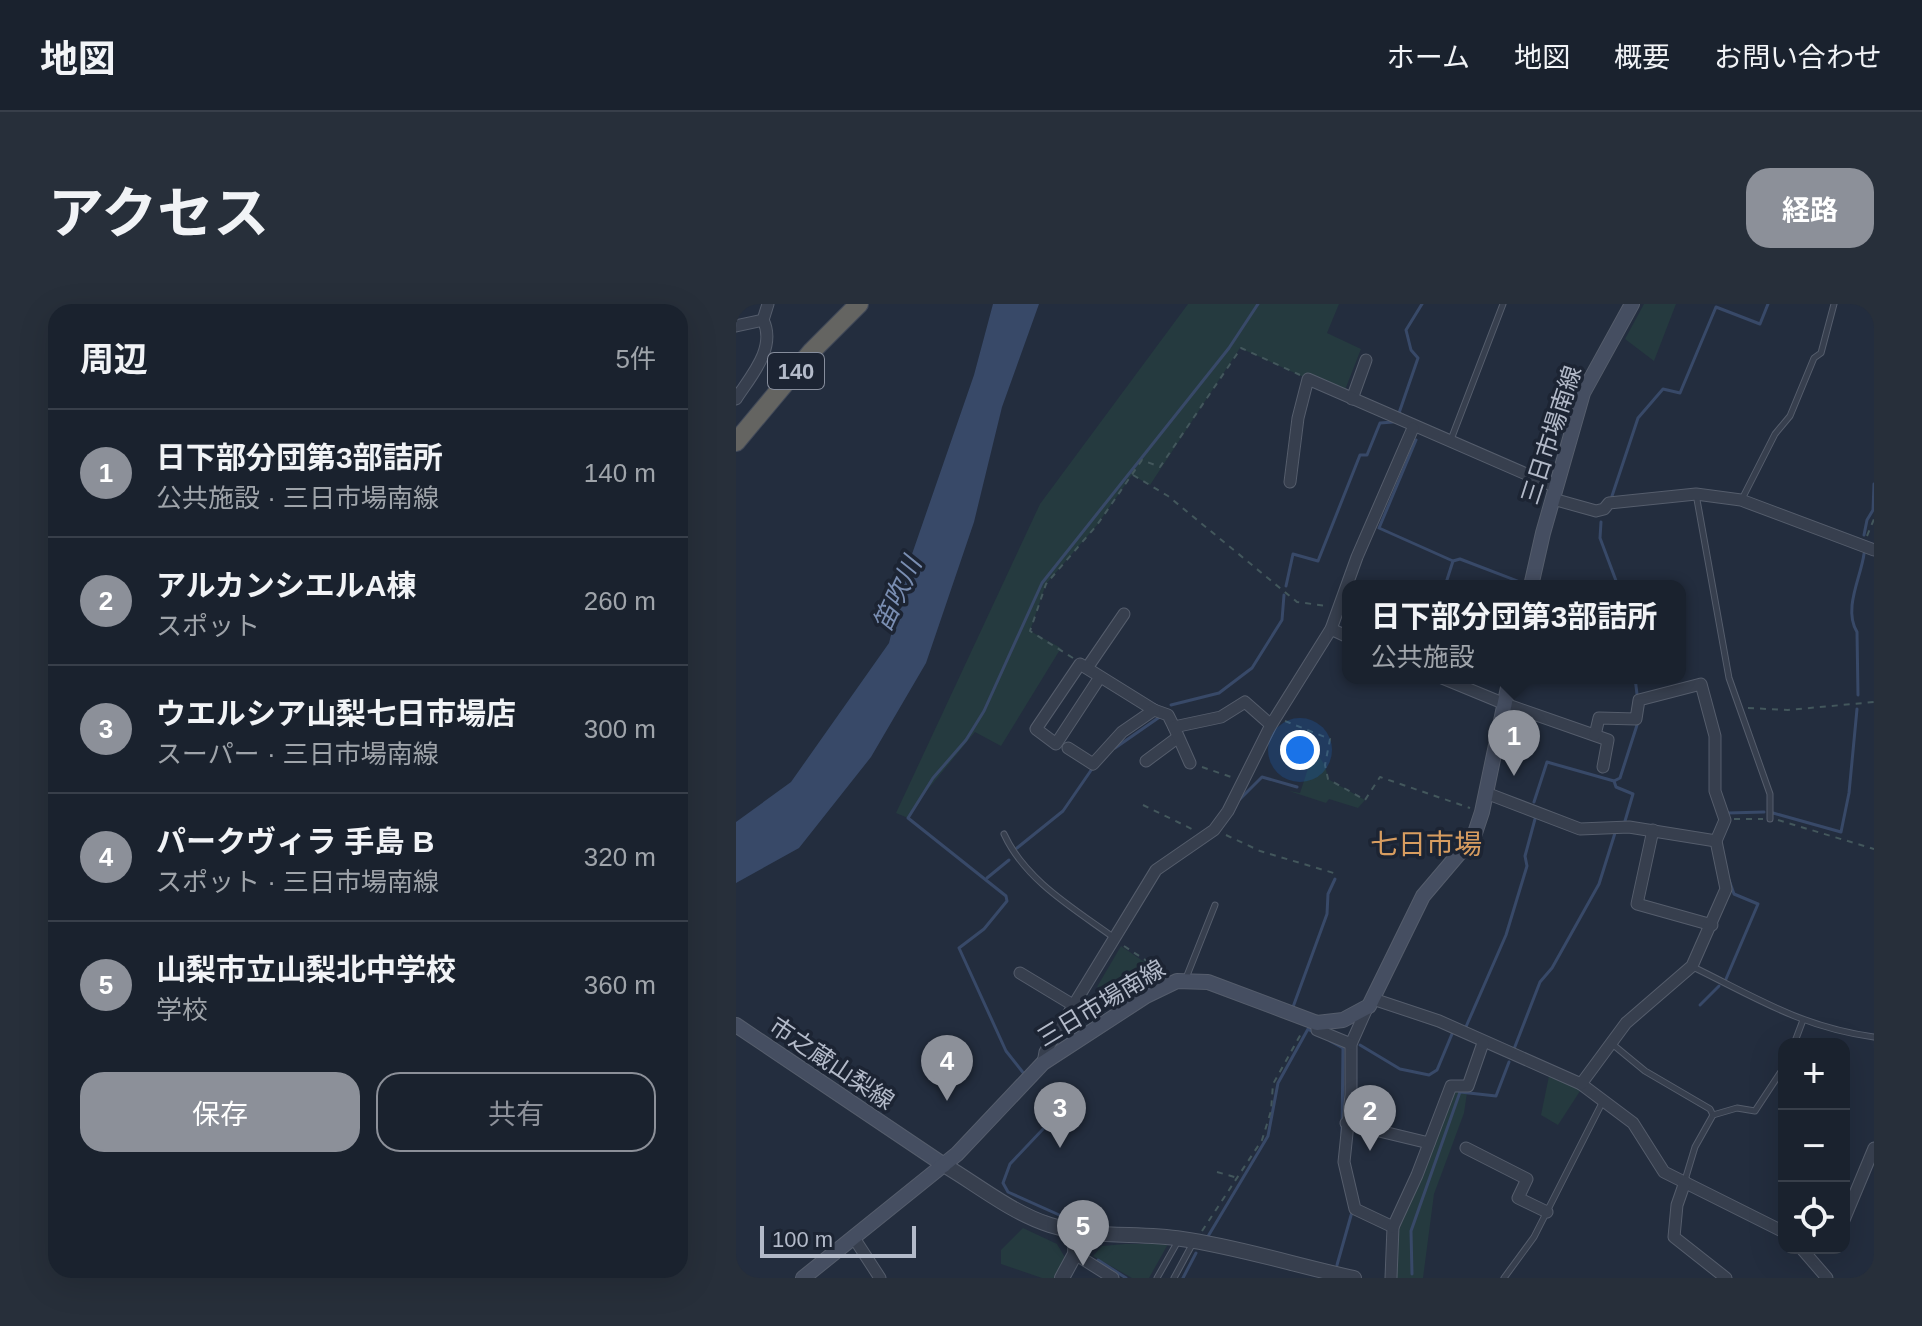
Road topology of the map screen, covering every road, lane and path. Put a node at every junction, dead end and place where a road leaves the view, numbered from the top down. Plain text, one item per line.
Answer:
1 (768, 304) edge
2 (859, 304) edge
3 (1503, 304) edge
4 (1632, 304) edge
5 (1834, 304) edge
6 (763, 320) junction
7 (736, 326) edge
8 (1366, 360) dead end
9 (1308, 379) junction
10 (736, 399) edge
11 (1352, 399) junction
12 (1413, 428) junction
13 (736, 442) edge
14 (1450, 443) junction
15 (1132, 474) junction
16 (1290, 482) dead end
17 (1554, 493) junction
18 (1696, 494) junction
19 (1741, 500) junction
20 (1874, 519) edge
21 (1869, 549) edge
22 (1349, 580) edge
23 (1532, 580) edge
24 (1342, 600) edge
25 (1338, 611) junction
26 (1124, 614) dead end
27 (1331, 629) junction
28 (1342, 634) edge
29 (1083, 666) junction
30 (1100, 677) junction
31 (1457, 684) edge
32 (1509, 684) edge
33 (1874, 702) edge
34 (1505, 704) junction
35 (1739, 708) junction
36 (1154, 710) junction
37 (1274, 721) junction
38 (1175, 733) junction
39 (1595, 735) junction
40 (1068, 748) dead end
41 (1146, 761) dead end
42 (1190, 763) joint
43 (1603, 767) dead end
44 (1242, 781) junction
45 (1486, 793) junction
46 (1143, 805) dead end
47 (1482, 812) junction
48 (1770, 819) junction
49 (1725, 820) junction
50 (1653, 830) junction
51 (1209, 833) junction
52 (1004, 834) dead end
53 (1716, 841) junction
54 (1874, 849) edge
55 (1337, 874) dead end
56 (1215, 905) dead end
57 (1712, 925) junction
58 (1117, 940) junction
59 (1692, 966) junction
60 (1020, 973) dead end
61 (1181, 980) junction
62 (1371, 1002) junction
63 (1073, 1005) junction
64 (1803, 1020) junction
65 (1313, 1022) junction
66 (736, 1025) edge
67 (1874, 1037) edge
68 (1796, 1038) edge
69 (1483, 1043) junction
70 (1611, 1043) junction
71 (1351, 1044) junction
72 (1043, 1063) junction
73 (1778, 1076) edge
74 (1581, 1084) junction
75 (1603, 1100) junction
76 (1713, 1115) junction
77 (1346, 1123) junction
78 (1429, 1143) junction
79 (1466, 1148) dead end
80 (1872, 1156) edge
81 (944, 1165) junction
82 (1217, 1172) dead end
83 (1238, 1178) junction
84 (1685, 1182) junction
85 (1850, 1206) edge
86 (1547, 1212) junction
87 (1393, 1227) junction
88 (1778, 1229) edge
89 (1076, 1231) junction
90 (854, 1238) junction
91 (1190, 1240) junction
92 (1075, 1254) junction
93 (1806, 1254) edge
94 (803, 1278) edge
95 (880, 1278) edge
96 (1062, 1278) edge
97 (1113, 1278) edge
98 (1157, 1278) edge
99 (1174, 1278) edge
100 (1354, 1278) edge
101 (1391, 1278) edge
102 (1504, 1278) edge
103 (1726, 1278) edge
104 (1827, 1278) edge

1 - 6 street
2 - 13 highway, 140
3 - 14 lane
4 - 17 main road, 三日市場南線
5 - 19 lane
6 - 7 street
6 - 10 street
8 - 11 street
9 - 11 street
9 - 15 path
9 - 16 street
11 - 12 street
12 - 14 street
12 - 22 street
14 - 17 street
15 - 25 path
15 - 29 path
17 - 18 street
17 - 23 main road, 三日市場南線
18 - 19 street
18 - 35 lane
19 - 21 street
20 - 21 path
24 - 25 street
25 - 27 street
26 - 29 street
27 - 28 street
27 - 37 street
29 - 30 street
29 - 30 street
30 - 36 street
31 - 34 street
32 - 34 main road
33 - 35 path
34 - 39 street
34 - 45 main road
35 - 48 lane
36 - 38 street
36 - 40 street
37 - 38 street
37 - 44 street
37 - 47 path
38 - 41 street
38 - 42 street
39 - 43 street
39 - 49 street
42 - 44 path
44 - 51 street
45 - 47 main road
45 - 50 street
46 - 51 path
47 - 62 main road
48 - 49 path
48 - 54 path
49 - 53 street
50 - 53 street
50 - 57 street
51 - 55 path
51 - 58 street
52 - 58 lane
53 - 57 street
56 - 61 lane
57 - 59 street
58 - 61 path
58 - 63 street
59 - 64 lane
59 - 70 street
60 - 63 street
61 - 65 main road, 三日市場南線
61 - 72 main road, 三日市場南線
62 - 65 main road
62 - 69 street
62 - 71 street
63 - 72 street
64 - 67 lane
64 - 68 lane
65 - 71 street
65 - 83 path
66 - 81 main road, 市之蔵山梨線
69 - 74 street
69 - 78 street
70 - 74 street
70 - 76 lane
71 - 77 street
72 - 81 main road, 三日市場南線
73 - 76 lane
74 - 75 street
75 - 84 street
75 - 86 lane
76 - 84 lane
77 - 78 street
77 - 87 street
78 - 87 street
79 - 86 street
80 - 85 street
81 - 89 street
81 - 90 main road, 三日市場南線
82 - 83 path
83 - 91 path
84 - 88 street
84 - 103 street
86 - 102 lane
87 - 101 street
89 - 91 street
89 - 92 street
90 - 94 main road, 三日市場南線
90 - 95 street
91 - 98 lane
91 - 99 lane
91 - 100 street
92 - 96 street
92 - 97 street
93 - 104 street

